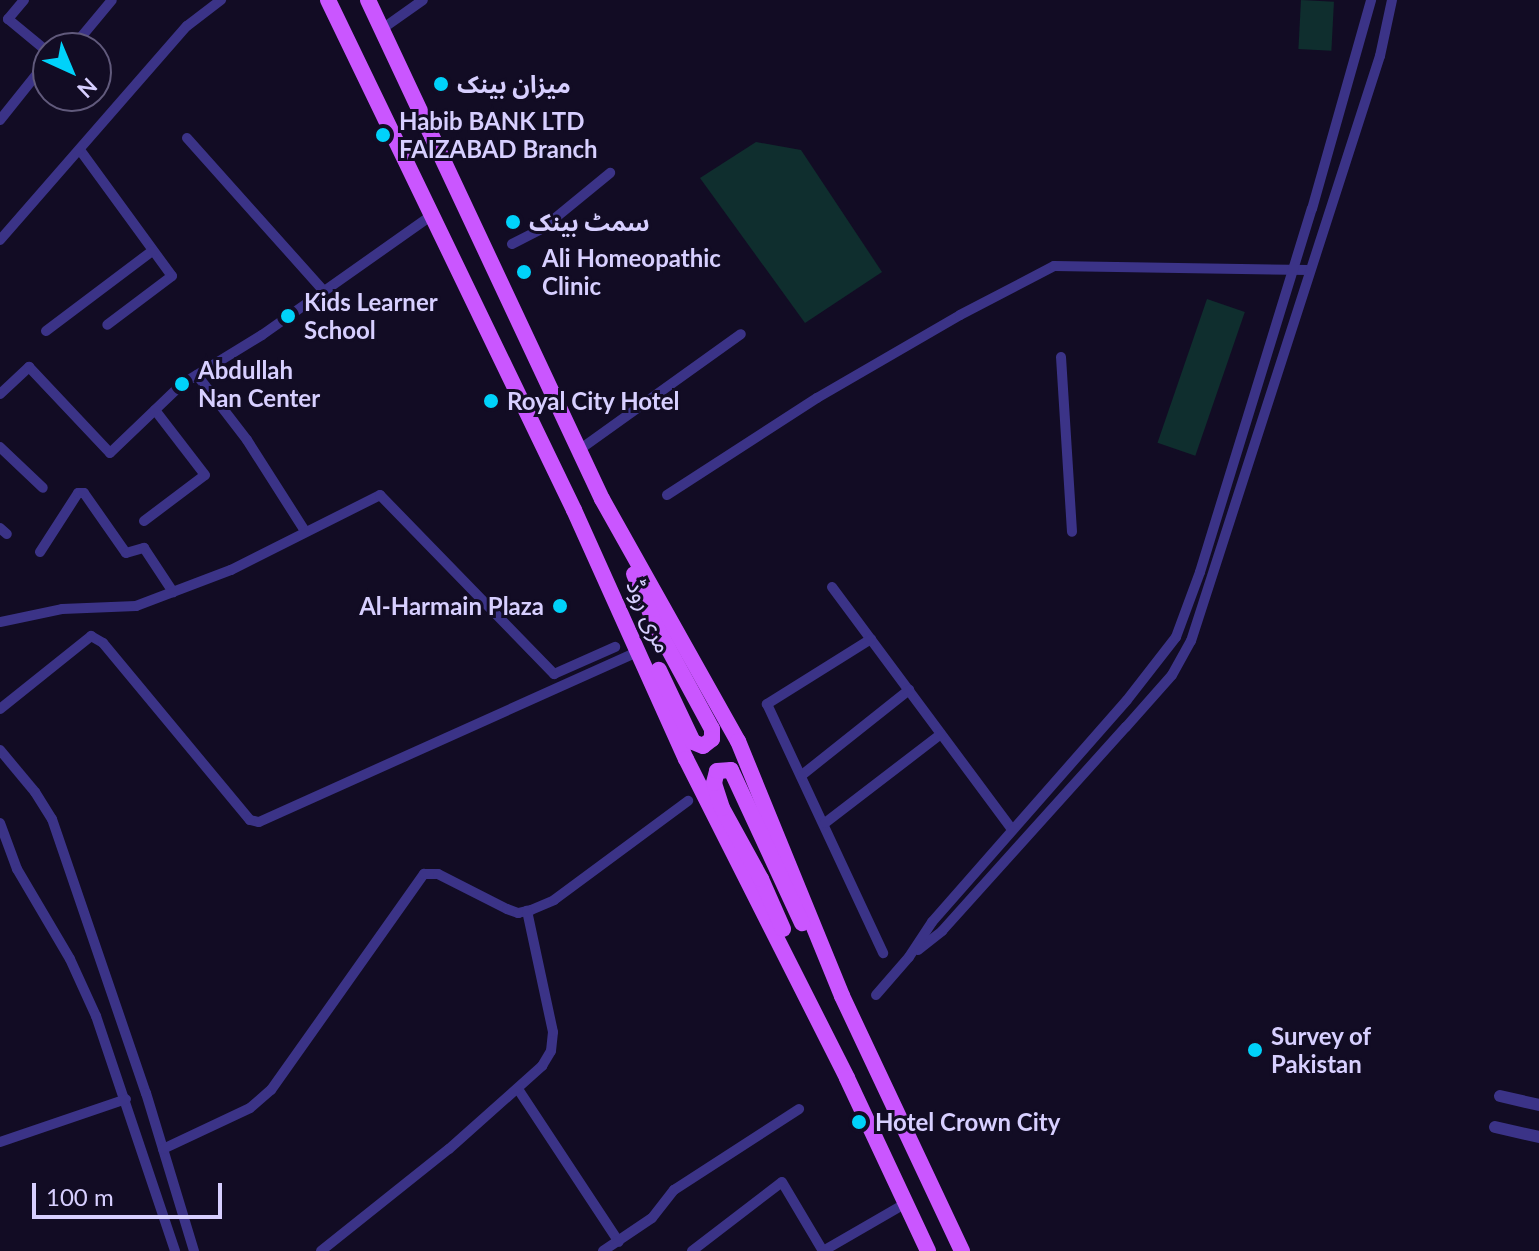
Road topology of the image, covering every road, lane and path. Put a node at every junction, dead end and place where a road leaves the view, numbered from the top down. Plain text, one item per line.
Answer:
1 (24, 0) edge
2 (112, 0) edge
3 (221, 0) edge
4 (328, 0) edge
5 (368, 0) edge
6 (423, 0) edge
7 (1371, 3) edge
8 (1391, 5) edge
9 (382, 29) junction
10 (85, 32) edge
11 (32, 39) edge
12 (32, 80) edge
13 (0, 120) edge
14 (187, 138) dead end
15 (80, 150) junction
16 (610, 173) dead end
17 (431, 216) junction
18 (0, 240) edge
19 (512, 244) dead end
20 (152, 251) junction
21 (1293, 269) junction
22 (1309, 270) junction
23 (323, 290) junction
24 (107, 325) dead end
25 (46, 331) dead end
26 (741, 334) dead end
27 (1061, 357) dead end
28 (197, 375) junction
29 (0, 394) edge
30 (155, 410) junction
31 (0, 447) edge
32 (579, 450) junction
33 (43, 488) dead end
34 (667, 495) dead end
35 (602, 499) junction
36 (574, 510) junction
37 (144, 521) dead end
38 (305, 531) junction
39 (1072, 532) dead end
40 (40, 552) dead end
41 (832, 587) dead end
42 (173, 592) junction
43 (0, 622) edge
44 (871, 639) junction
45 (615, 647) dead end
46 (640, 651) junction
47 (909, 690) junction
48 (0, 709) edge
49 (941, 734) junction
50 (0, 750) edge
51 (802, 775) junction
52 (688, 801) dead end
53 (0, 823) edge
54 (825, 823) junction
55 (1012, 829) junction
56 (527, 911) junction
57 (883, 953) dead end
58 (909, 957) junction
59 (876, 995) dead end
60 (842, 996) junction
61 (847, 1078) junction
62 (518, 1089) junction
63 (1500, 1096) dead end
64 (126, 1099) junction
65 (1539, 1105) edge
66 (799, 1109) dead end
67 (1495, 1127) dead end
68 (1539, 1137) edge
69 (0, 1142) edge
70 (163, 1149) junction
71 (906, 1203) junction
72 (619, 1242) junction
73 (175, 1251) edge
74 (194, 1251) edge
75 (321, 1251) edge
76 (603, 1251) edge
77 (692, 1251) edge
78 (823, 1251) edge
79 (928, 1251) edge
80 (962, 1251) edge

1 - 11 street
2 - 10 street
3 - 15 street
4 - 17 main road, مری روڈ
5 - 9 main road, مری روڈ
6 - 9 street
7 - 8 street
7 - 21 street
8 - 22 street
9 - 32 main road, مری روڈ
12 - 13 street
14 - 23 street
15 - 18 street
15 - 20 street
16 - 19 street
17 - 23 street
17 - 36 main road, مری روڈ
20 - 24 street
20 - 25 street
21 - 22 street
21 - 34 street
21 - 55 street
22 - 58 street
23 - 28 street
26 - 32 street
27 - 39 street
28 - 30 street
28 - 38 street
29 - 30 street
30 - 37 street
31 - 33 street
32 - 35 main road, مری روڈ
35 - 36 main road
35 - 60 main road, مری روڈ
36 - 46 main road, مری روڈ
38 - 42 street
38 - 45 street
40 - 42 street
41 - 44 street
42 - 43 street
44 - 47 street
44 - 51 street
46 - 48 street
46 - 61 main road, مری روڈ
47 - 49 street
47 - 51 street
49 - 54 street
49 - 55 street
50 - 70 street
51 - 54 street
52 - 56 street
53 - 64 street
54 - 57 street
55 - 58 street
56 - 62 street
56 - 70 street
58 - 59 street
60 - 61 main road
60 - 80 main road, مری روڈ
61 - 71 main road, مری روڈ
62 - 72 street
62 - 75 street
63 - 65 street
64 - 69 street
64 - 73 street
66 - 72 street
67 - 68 street
70 - 74 street
71 - 78 street
71 - 79 main road, مری روڈ
72 - 76 street
77 - 78 street

